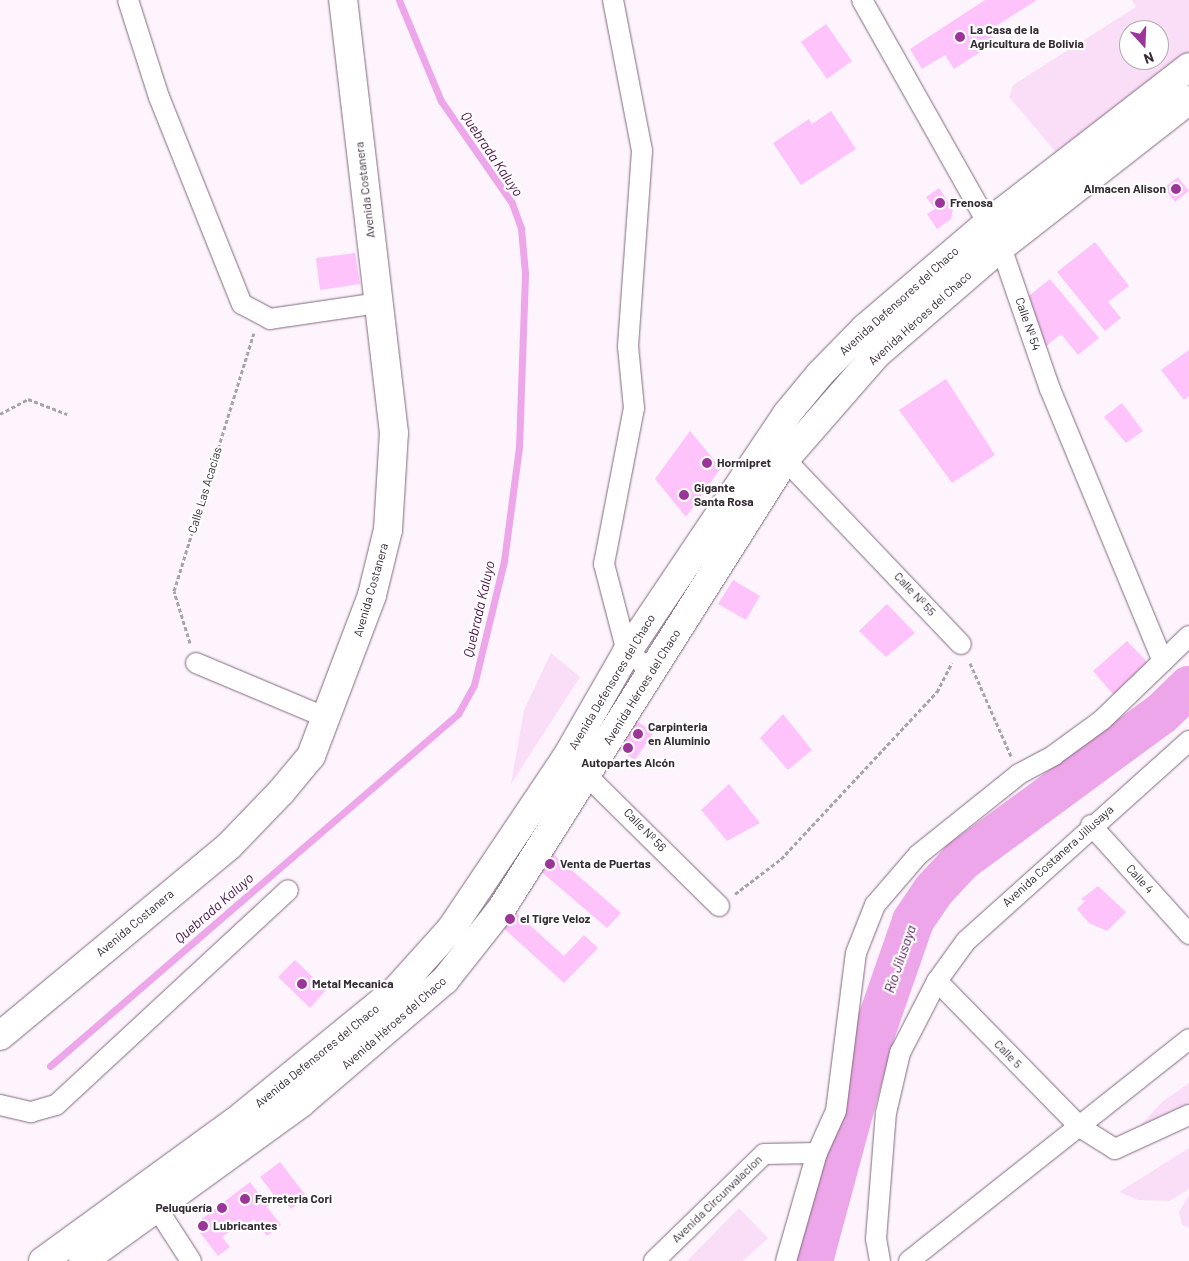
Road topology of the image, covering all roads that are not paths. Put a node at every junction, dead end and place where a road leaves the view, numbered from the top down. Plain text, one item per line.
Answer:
1 (128, 0) edge
2 (344, 0) edge
3 (613, 0) edge
4 (862, 0) edge
5 (1189, 67) edge
6 (1189, 100) edge
7 (1125, 133) junction
8 (988, 223) junction
9 (1000, 247) junction
10 (378, 303) junction
11 (777, 451) junction
12 (1189, 636) edge
13 (961, 644) road end
14 (627, 652) junction
15 (1163, 662) junction
16 (196, 663) road end
17 (652, 670) junction
18 (327, 718) junction
19 (1189, 741) edge
20 (566, 758) junction
21 (588, 773) junction
22 (1091, 825) junction
23 (288, 890) dead end
24 (719, 906) road end
25 (1189, 934) edge
26 (937, 981) junction
27 (0, 1036) edge
28 (1189, 1040) edge
29 (0, 1105) edge
30 (1189, 1115) edge
31 (1080, 1127) junction
32 (817, 1153) junction
33 (143, 1188) junction
34 (159, 1210) junction
35 (657, 1260) edge
36 (43, 1261) edge
37 (83, 1261) edge
38 (191, 1261) edge
39 (786, 1261) edge
40 (880, 1261) edge
41 (908, 1261) edge

1 - 10 street
2 - 10 main road, Avenida Costanera
3 - 14 street
4 - 8 street, Calle Nº 54
5 - 7 main road, Avenida Defensores del Chaco
6 - 7 main road, Avenida Héroes del Chaco
7 - 8 main road, Avenida Defensores del Chaco
7 - 9 main road, Avenida Héroes del Chaco
8 - 9 street, Calle Nº 54
8 - 11 main road, Avenida Defensores del Chaco
9 - 11 main road, Avenida Héroes del Chaco
9 - 15 street, Calle Nº 54
10 - 18 main road, Avenida Costanera
11 - 13 street, Calle Nº 55
11 - 14 main road, Avenida Defensores del Chaco
11 - 17 main road, Avenida Héroes del Chaco
12 - 15 street
14 - 17 street
14 - 20 main road, Avenida Defensores del Chaco
15 - 32 street
16 - 18 street
17 - 21 main road, Avenida Héroes del Chaco
18 - 27 main road, Avenida Costanera
19 - 22 street, Avenida Costanera Jillusaya
20 - 21 street, Calle Nº 56
20 - 33 main road, Avenida Defensores del Chaco
21 - 24 street, Calle Nº 56
21 - 34 main road, Avenida Héroes del Chaco
22 - 25 street, Calle 4
22 - 26 street, Avenida Costanera Jillusaya
23 - 29 street
26 - 31 street, Calle 5
26 - 40 street, Avenida Costanera Jillusaya
28 - 31 street
30 - 31 street, Calle 5
31 - 41 street
32 - 35 street, Avenida Circunvalacion
32 - 39 street
33 - 34 street
33 - 36 main road, Avenida Defensores del Chaco
34 - 37 main road, Avenida Héroes del Chaco
34 - 38 street

